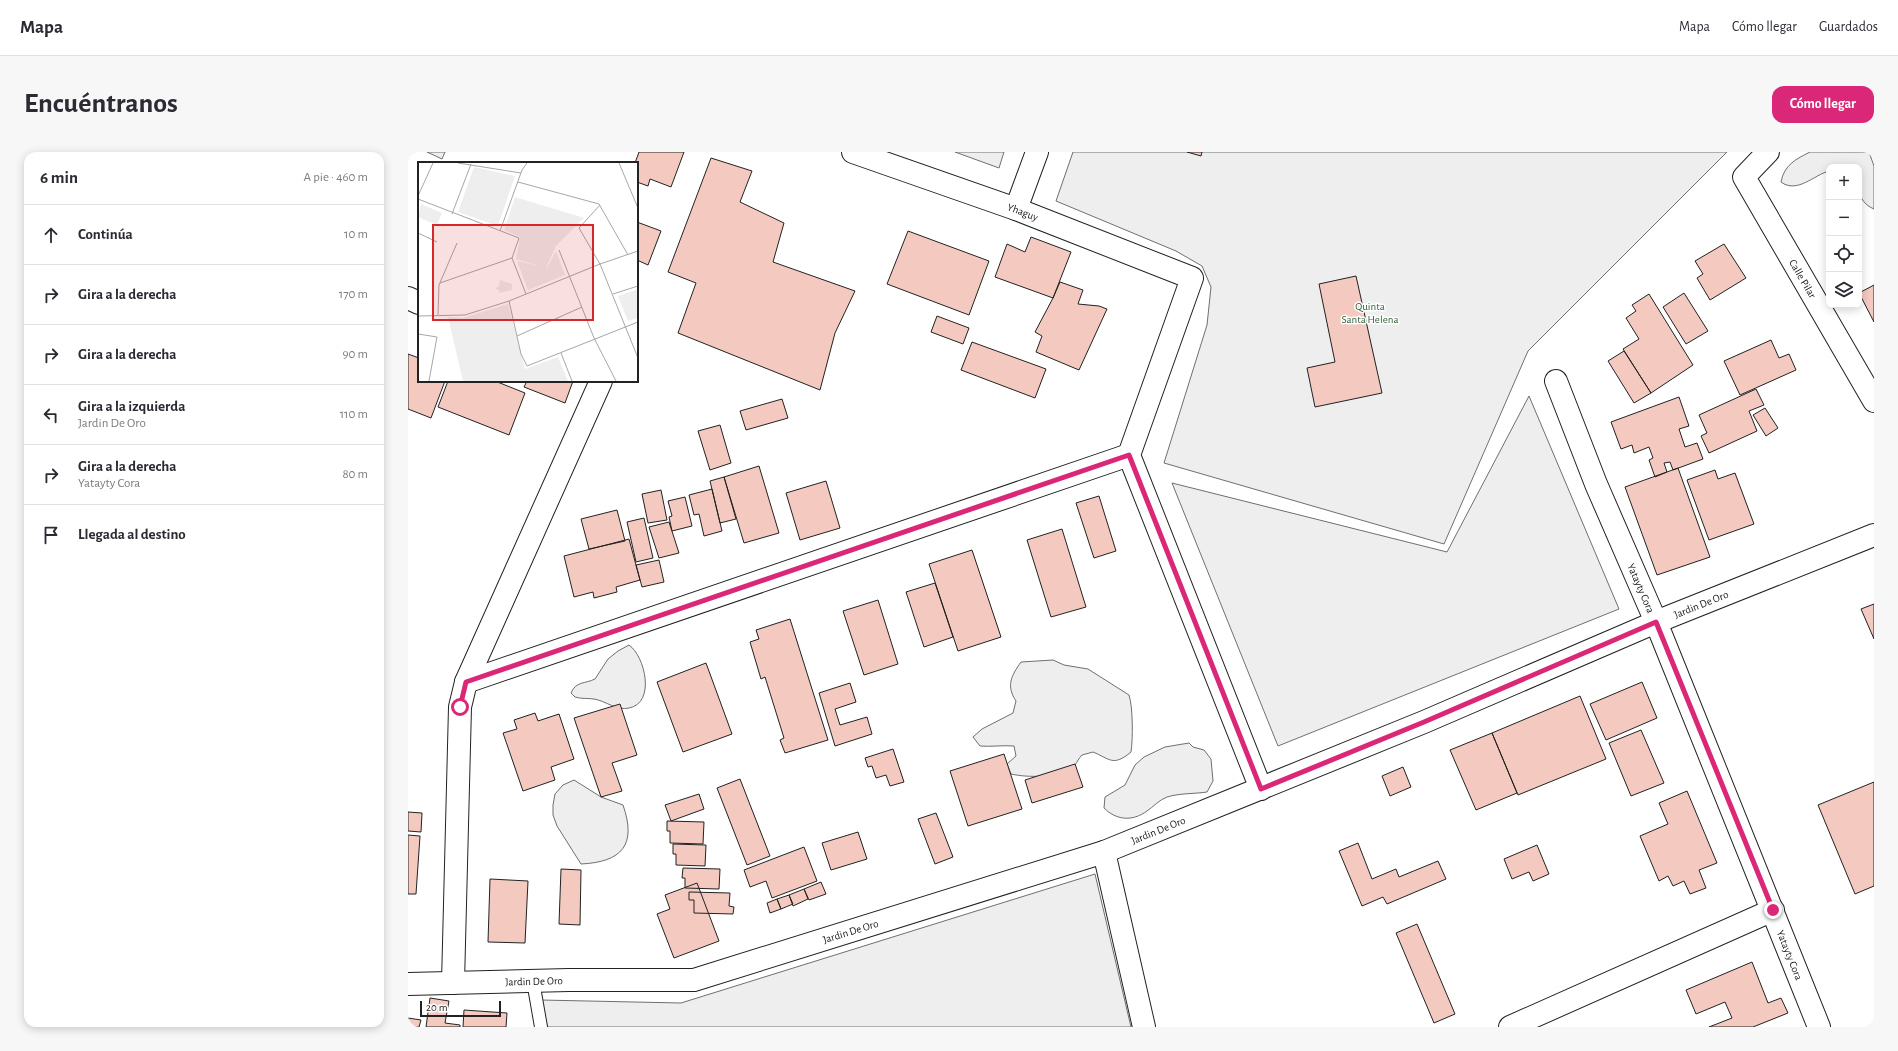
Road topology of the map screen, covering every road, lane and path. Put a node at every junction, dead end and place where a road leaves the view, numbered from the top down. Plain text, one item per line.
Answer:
1 (852, 152) edge
2 (1037, 152) edge
3 (1768, 152) edge
4 (1016, 209) junction
5 (408, 298) edge
6 (418, 303) edge
7 (1556, 381) dead end
8 (601, 382) edge
9 (1874, 401) edge
10 (1129, 455) junction
11 (1874, 535) edge
12 (1656, 622) junction
13 (466, 682) junction
14 (1261, 789) junction
15 (1104, 852) junction
16 (1773, 910) junction
17 (533, 981) junction
18 (453, 983) junction
19 (408, 984) edge
20 (542, 1027) edge
21 (1144, 1027) edge
22 (1510, 1027) edge
23 (1819, 1027) edge

1 - 4 street, Yhaguy
2 - 4 street
3 - 9 street, Calle Pilar
4 - 10 street, Yhaguy
5 - 6 street
7 - 12 street, Yatayty Cora
8 - 13 street
10 - 13 street
10 - 14 street
11 - 12 street, Jardin De Oro
12 - 14 street, Jardin De Oro
12 - 16 street, Yatayty Cora
13 - 18 street
14 - 15 street, Jardin De Oro
15 - 17 street, Jardin De Oro
15 - 21 street
16 - 22 street
16 - 23 street, Yatayty Cora
17 - 18 street, Jardin De Oro
17 - 20 lane
18 - 19 street, Jardin De Oro

